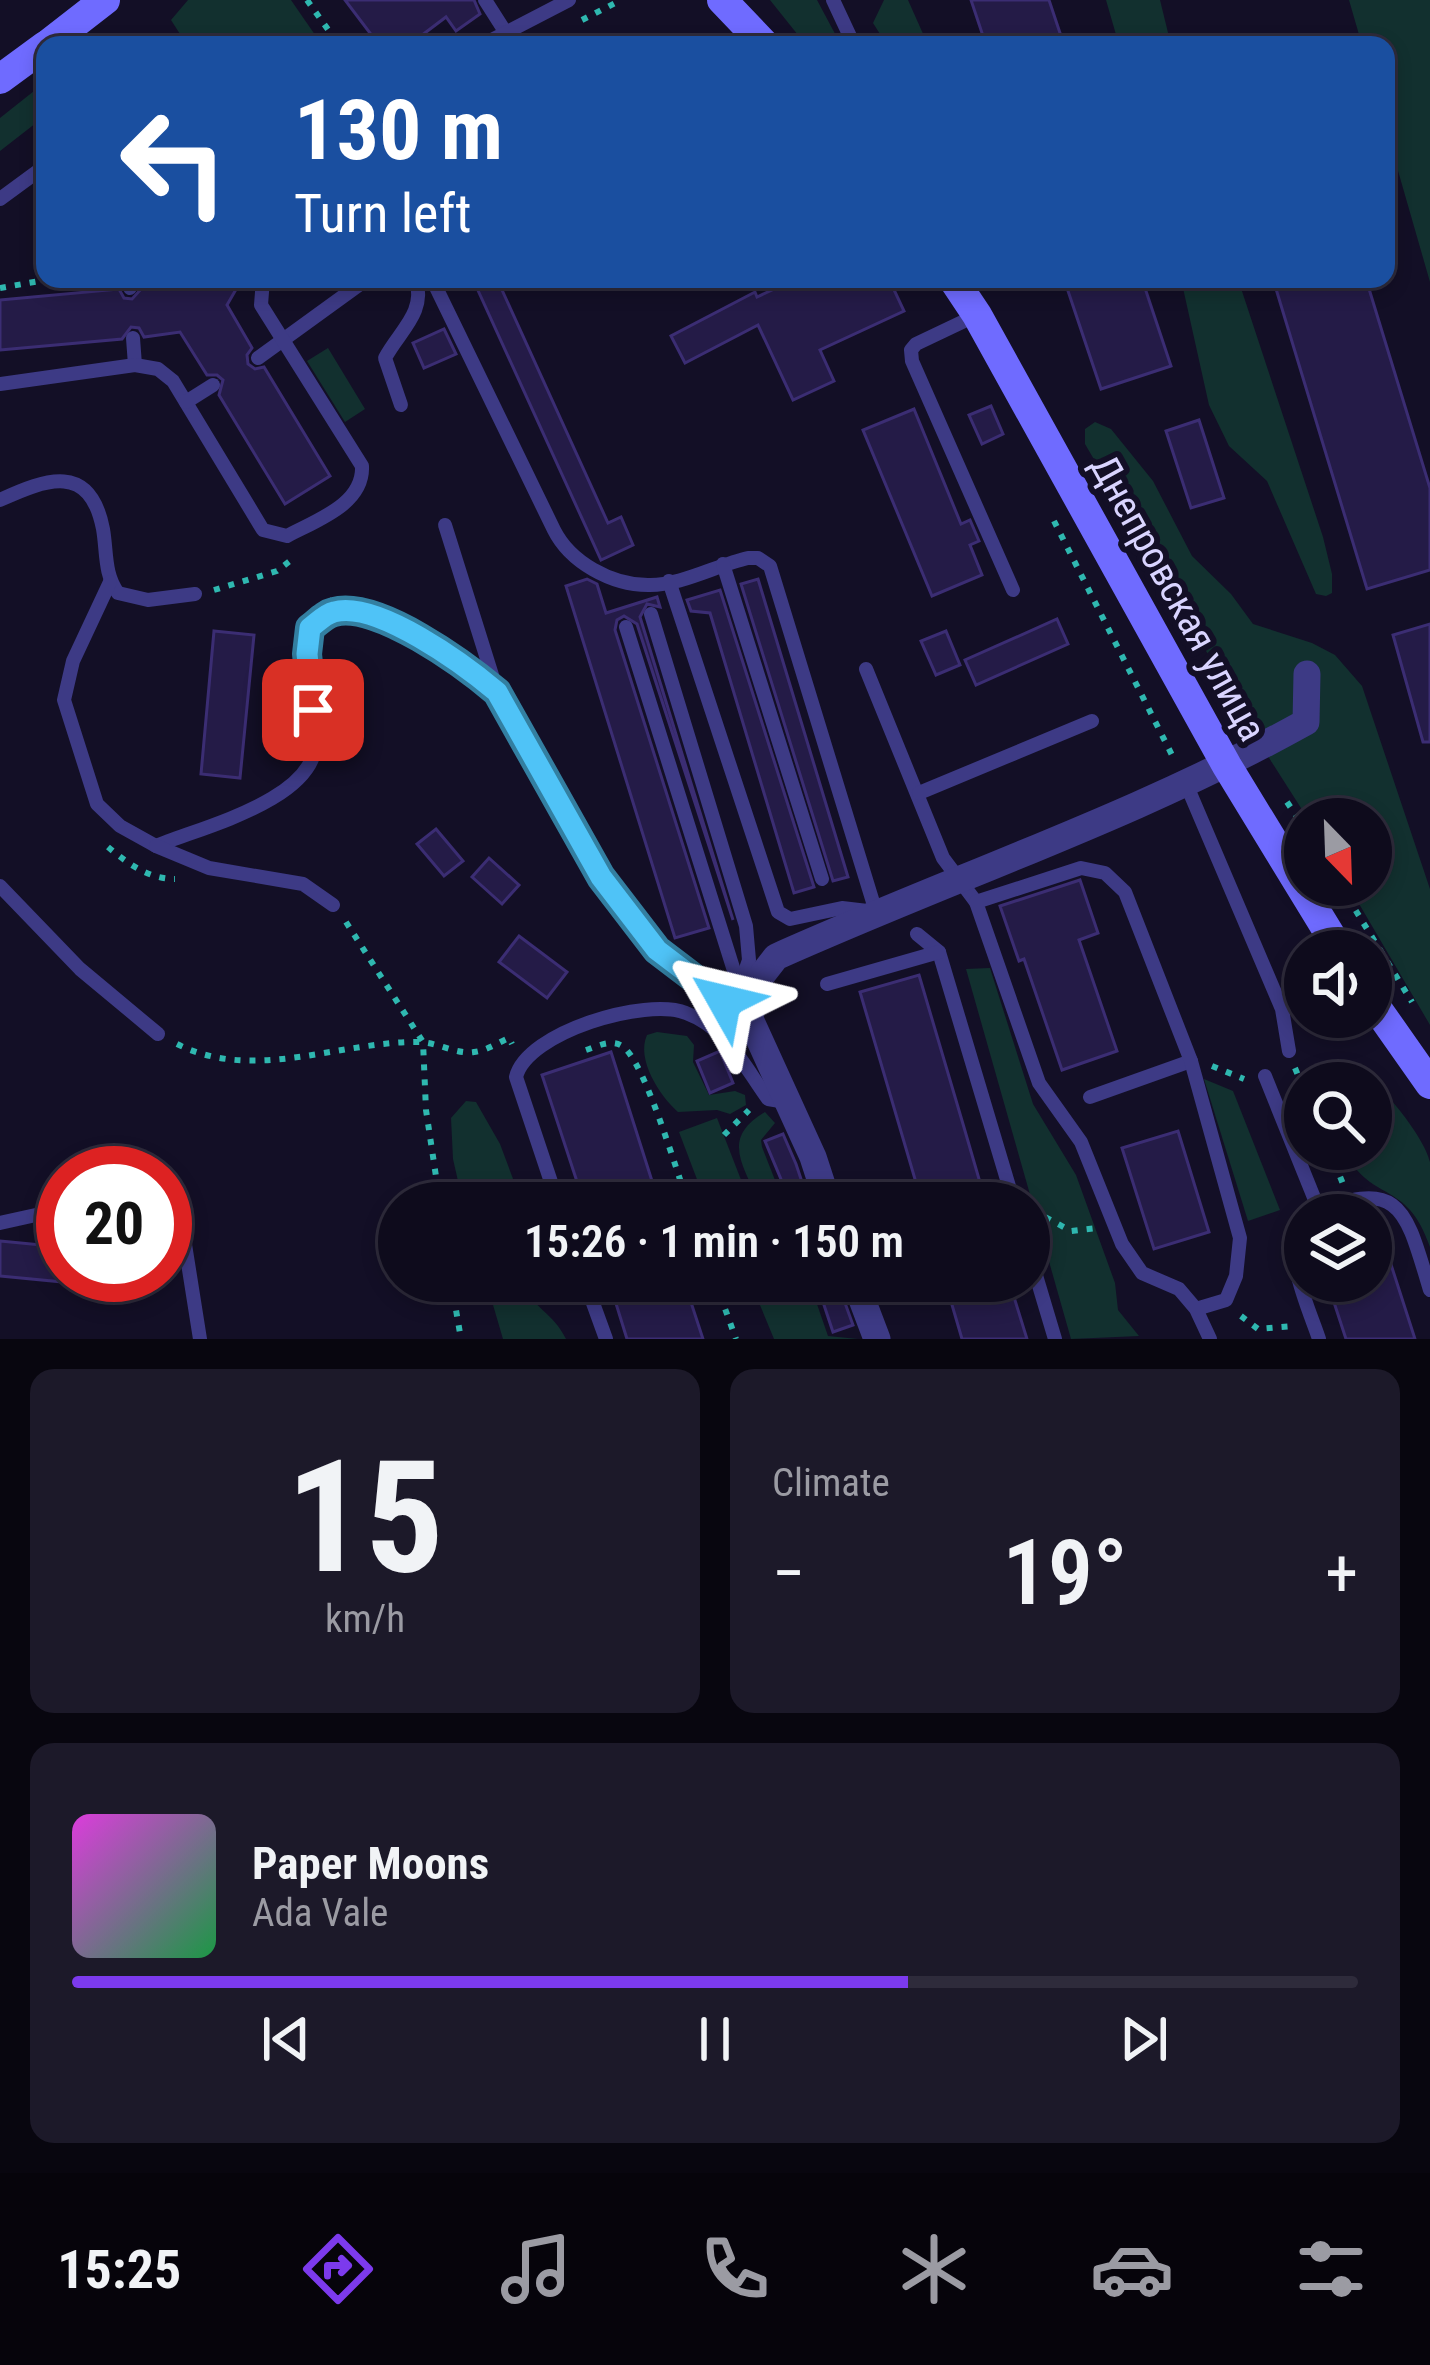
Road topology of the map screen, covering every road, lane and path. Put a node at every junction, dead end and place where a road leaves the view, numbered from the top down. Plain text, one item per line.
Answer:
1 (105, 0) edge
2 (308, 0) edge
3 (484, 0) edge
4 (569, 0) edge
5 (722, 0) edge
6 (832, 0) edge
7 (506, 33) junction
8 (65, 36) edge
9 (333, 36) edge
10 (500, 36) edge
11 (756, 36) edge
12 (850, 36) edge
13 (36, 56) edge
14 (0, 79) edge
15 (36, 173) edge
16 (0, 199) edge
17 (36, 282) edge
18 (0, 288) edge
19 (262, 288) edge
20 (355, 288) edge
21 (419, 288) edge
22 (436, 288) edge
23 (959, 288) edge
24 (977, 315) junction
25 (133, 338) dead end
26 (284, 342) junction
27 (258, 358) dead end
28 (134, 364) junction
29 (0, 384) edge
30 (213, 385) dead end
31 (186, 402) junction
32 (400, 405) dead end
33 (0, 500) edge
34 (330, 513) junction
35 (1050, 514) dead end
36 (445, 525) dead end
37 (723, 564) junction
38 (669, 581) junction
39 (110, 582) junction
40 (1013, 590) dead end
41 (195, 594) joint
42 (651, 614) dead end
43 (626, 627) dead end
44 (866, 669) dead end
45 (1307, 674) dead end
46 (497, 692) junction
47 (1091, 721) dead end
48 (1227, 766) junction
49 (1187, 786) junction
50 (919, 793) junction
51 (156, 845) junction
52 (822, 879) dead end
53 (0, 886) edge
54 (968, 890) junction
55 (333, 905) joint
56 (1353, 906) edge
57 (876, 912) junction
58 (1327, 930) edge
59 (917, 934) dead end
60 (939, 952) junction
61 (827, 984) dead end
62 (739, 989) junction
63 (1419, 1013) dead end
64 (750, 1019) junction
65 (1392, 1030) edge
66 (158, 1034) joint
67 (423, 1042) junction
68 (1288, 1051) dead end
69 (572, 1055) dead end
70 (1191, 1061) junction
71 (520, 1063) junction
72 (1265, 1076) dead end
73 (1430, 1084) edge
74 (1090, 1096) dead end
75 (777, 1100) junction
76 (724, 1135) dead end
77 (437, 1182) edge
78 (550, 1182) edge
79 (680, 1182) edge
80 (821, 1182) edge
81 (1008, 1182) edge
82 (1304, 1194) edge
83 (1392, 1204) edge
84 (36, 1215) edge
85 (1050, 1220) edge
86 (0, 1223) edge
87 (1114, 1226) junction
88 (192, 1288) edge
89 (1430, 1290) edge
90 (455, 1302) edge
91 (593, 1302) edge
92 (723, 1302) edge
93 (863, 1302) edge
94 (1044, 1302) edge
95 (1308, 1302) edge
96 (1196, 1310) junction
97 (1258, 1329) dead end
98 (1317, 1332) edge
99 (200, 1339) edge
100 (461, 1339) edge
101 (606, 1339) edge
102 (736, 1339) edge
103 (877, 1339) edge
104 (1055, 1339) edge
105 (1210, 1339) edge

1 - 8 main road
2 - 9 path
3 - 7 lane
4 - 7 lane
5 - 11 main road
6 - 12 lane
7 - 10 lane
13 - 14 main road
15 - 16 lane
17 - 18 path
19 - 26 lane
20 - 26 lane
21 - 32 lane
22 - 38 lane
23 - 24 main road, Днепровская улица
24 - 40 lane
24 - 48 main road, Днепровская улица
25 - 28 lane
26 - 27 lane
26 - 34 lane
28 - 29 lane
28 - 31 lane
30 - 31 lane
31 - 34 lane
33 - 39 lane
34 - 41 path
35 - 49 path
36 - 46 lane
37 - 38 lane
37 - 52 lane
37 - 57 lane
38 - 57 lane
39 - 41 lane
39 - 51 lane
42 - 62 lane
43 - 62 lane
44 - 50 lane
45 - 48 street
46 - 51 lane
46 - 64 lane
47 - 50 lane
48 - 49 street
48 - 58 main road, Днепровская улица
49 - 54 street
49 - 68 lane
50 - 54 lane
51 - 55 lane
53 - 66 lane
54 - 57 street
54 - 70 lane
54 - 87 lane
55 - 67 path
56 - 63 path
57 - 64 street
59 - 60 lane
60 - 61 lane
60 - 81 lane
62 - 64 lane
64 - 75 street
65 - 73 main road
66 - 67 path
67 - 71 path
67 - 77 path
69 - 79 path
70 - 74 lane
70 - 96 lane
71 - 75 lane
71 - 78 lane
72 - 82 lane
75 - 76 path
75 - 80 street
83 - 89 lane
84 - 86 lane
85 - 87 path
87 - 96 lane
88 - 99 lane
90 - 100 path
91 - 101 lane
92 - 102 path
93 - 103 street
94 - 104 lane
95 - 98 lane
96 - 105 lane
97 - 98 path

